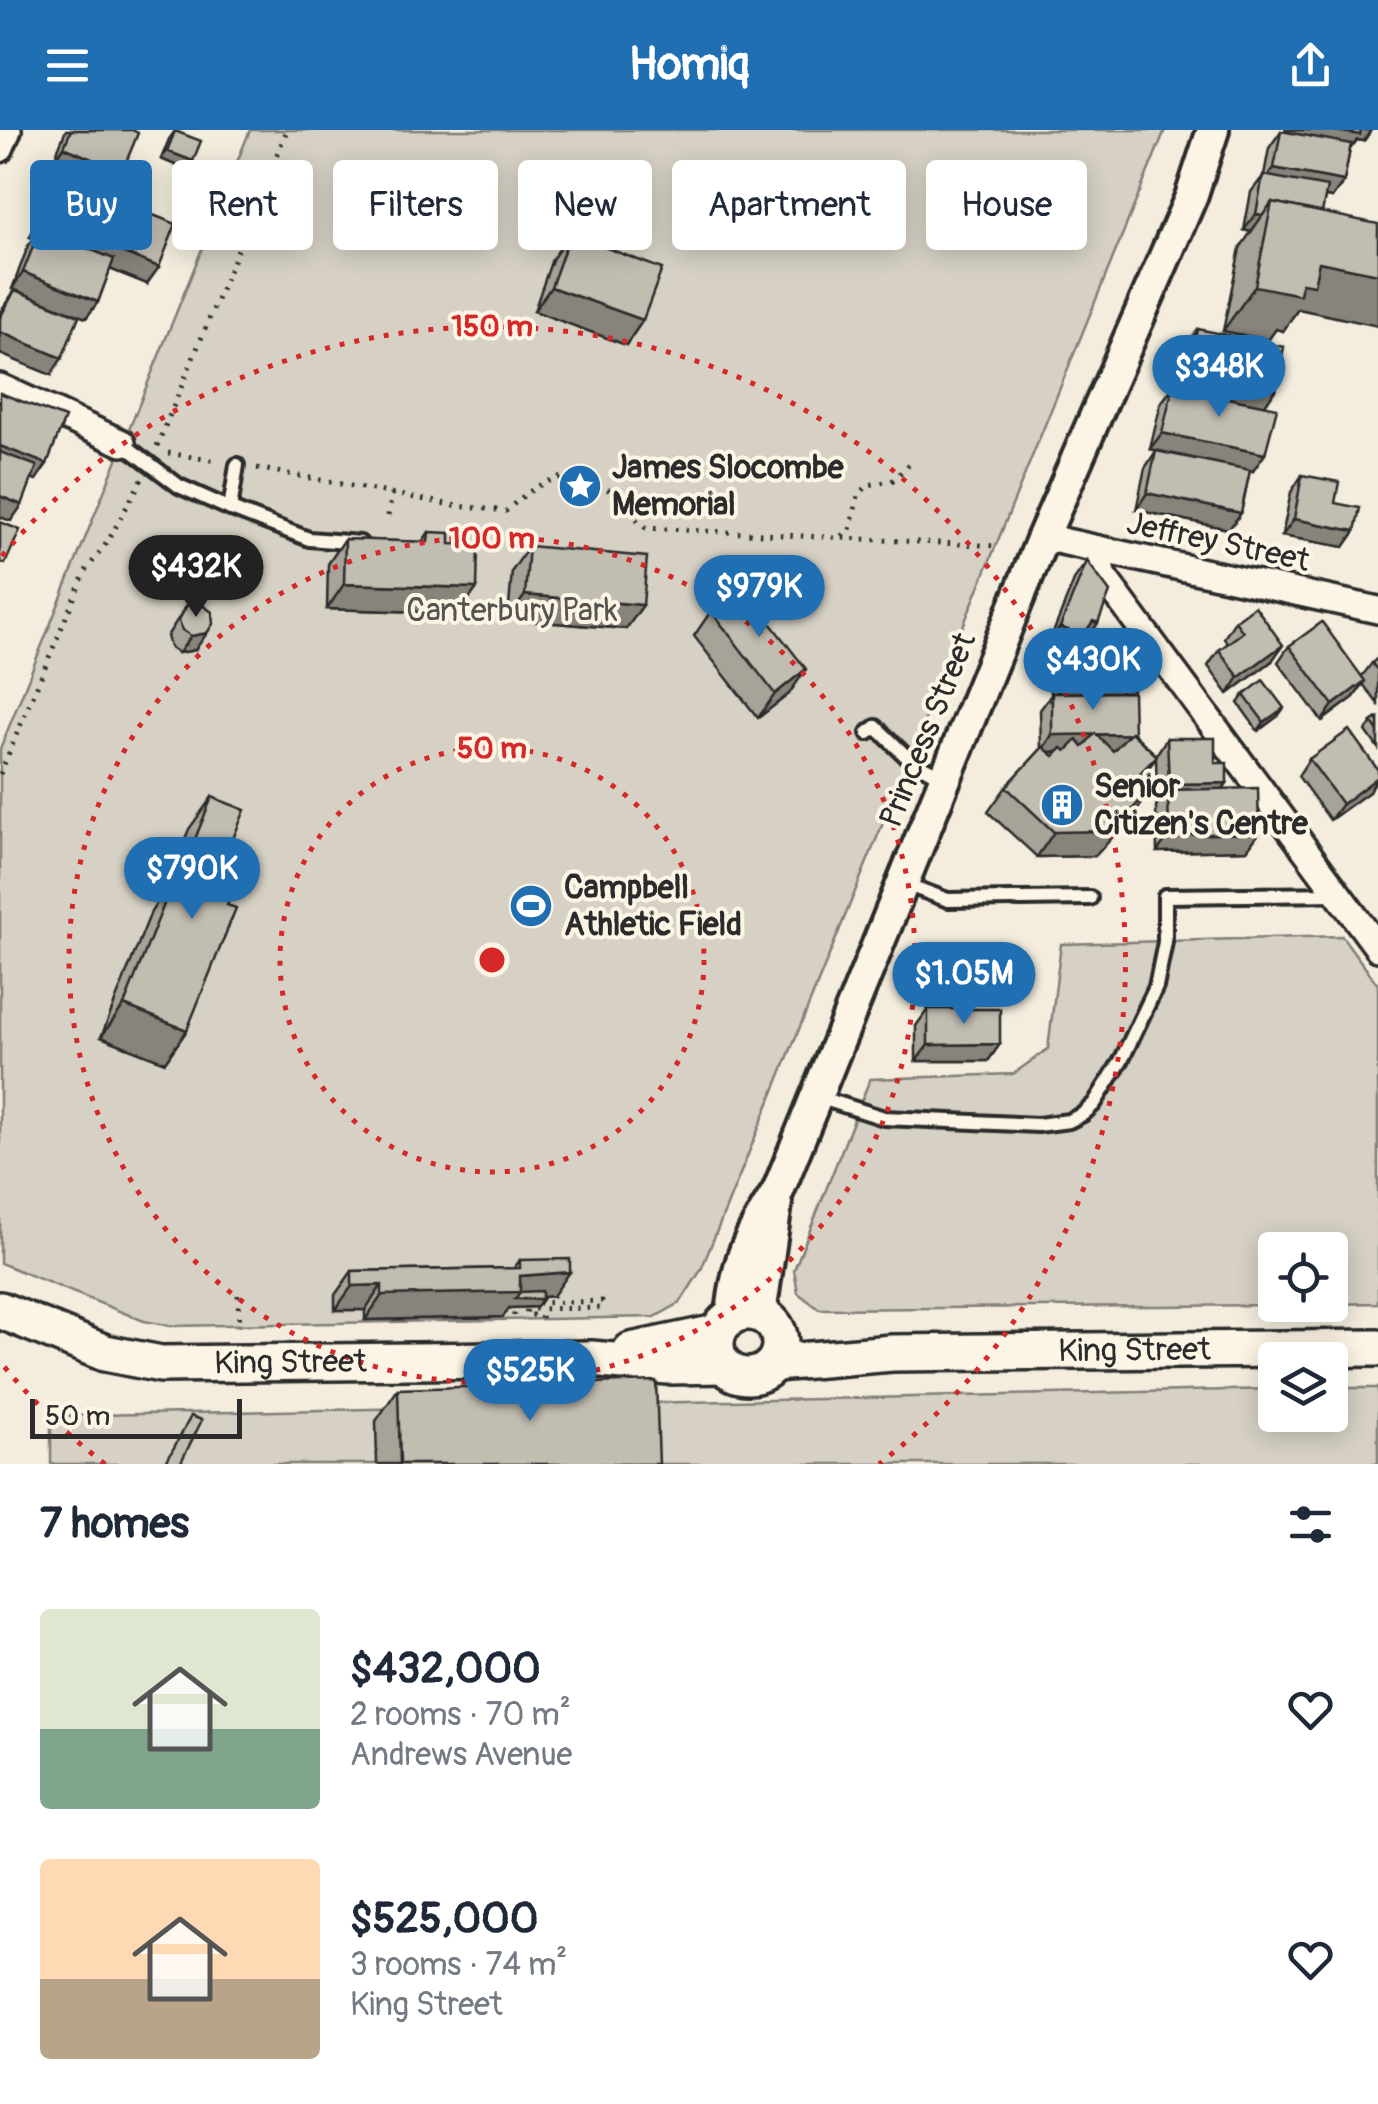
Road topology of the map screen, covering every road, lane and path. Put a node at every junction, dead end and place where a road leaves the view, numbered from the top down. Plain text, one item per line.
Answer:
1 (8, 130) edge
2 (287, 130) edge
3 (1213, 130) edge
4 (0, 149) edge
5 (0, 387) edge
6 (122, 443) joint
7 (911, 463) dead end
8 (149, 464) junction
9 (237, 464) junction
10 (392, 494) junction
11 (230, 508) junction
12 (388, 516) dead end
13 (1044, 536) junction
14 (839, 537) junction
15 (379, 544) edge
16 (999, 546) dead end
17 (1098, 549) junction
18 (1378, 610) edge
19 (868, 732) dead end
20 (0, 774) edge
21 (946, 778) junction
22 (904, 884) junction
23 (1338, 894) junction
24 (1090, 898) dead end
25 (1378, 948) edge
26 (818, 1096) junction
27 (238, 1295) dead end
28 (0, 1310) edge
29 (514, 1322) dead end
30 (542, 1322) dead end
31 (238, 1327) dead end
32 (748, 1338) junction
33 (1378, 1348) edge

1 - 4 street
2 - 9 path
3 - 13 street, Princess Street
5 - 6 street
6 - 8 lane
7 - 14 path
8 - 11 lane
8 - 20 path
9 - 10 path
9 - 11 lane
10 - 12 path
10 - 14 path
11 - 15 lane
13 - 17 street, Jeffrey Street
13 - 21 street, Princess Street
14 - 16 path
17 - 18 street, Jeffrey Street
17 - 23 street
19 - 21 lane
21 - 22 street, Princess Street
22 - 24 lane
22 - 26 street, Princess Street
23 - 25 street
23 - 26 lane
26 - 32 street, Princess Street
27 - 31 path
28 - 32 main road, King Street
29 - 30 path
32 - 33 main road, King Street

